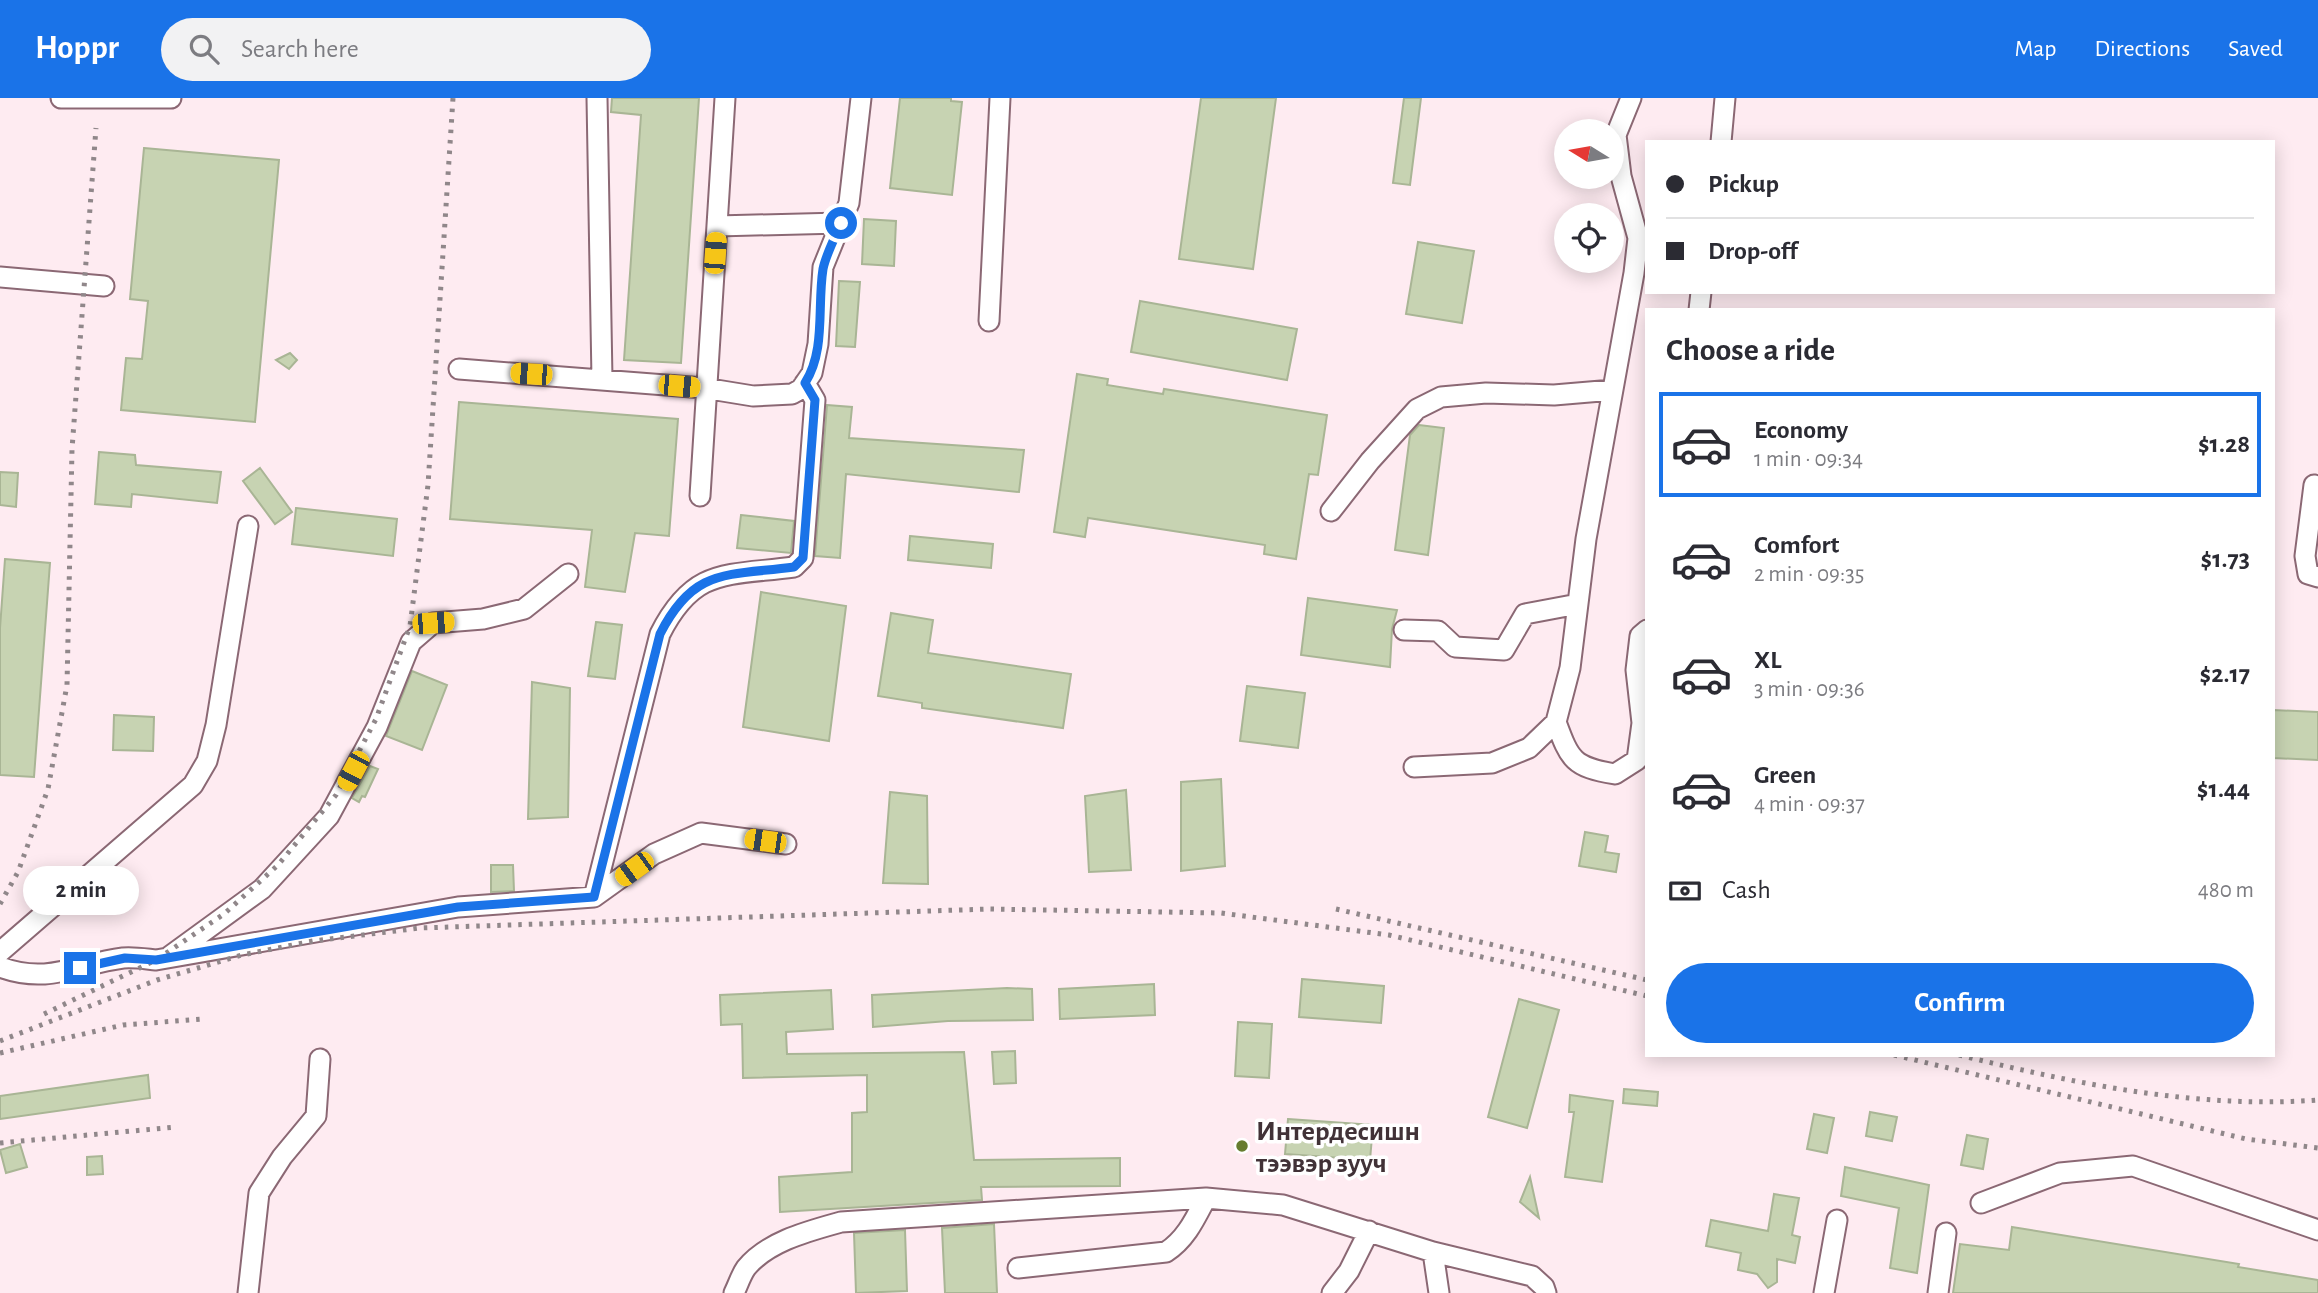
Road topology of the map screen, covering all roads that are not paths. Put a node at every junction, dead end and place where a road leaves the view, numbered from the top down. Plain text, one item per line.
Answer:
1 (61, 98) edge
2 (171, 98) edge
3 (597, 98) edge
4 (725, 98) edge
5 (861, 98) edge
6 (1000, 98) edge
7 (1631, 98) edge
8 (1726, 98) edge
9 (1721, 140) edge
10 (841, 223) junction
11 (717, 226) junction
12 (0, 277) edge
13 (104, 285) dead end
14 (989, 321) dead end
15 (459, 369) dead end
16 (603, 379) junction
17 (805, 383) junction
18 (704, 388) junction
19 (1613, 390) junction
20 (2314, 485) dead end
21 (700, 496) dead end
22 (1331, 511) dead end
23 (248, 526) dead end
24 (568, 574) dead end
25 (2318, 578) edge
26 (1578, 604) junction
27 (1404, 630) dead end
28 (1645, 632) edge
29 (1556, 722) junction
30 (1414, 767) dead end
31 (786, 844) dead end
32 (594, 897) junction
33 (0, 952) edge
34 (167, 958) junction
35 (0, 967) edge
36 (320, 1059) dead end
37 (1206, 1198) junction
38 (1981, 1203) dead end
39 (1837, 1220) dead end
40 (2318, 1230) edge
41 (1369, 1231) junction
42 (1946, 1233) dead end
43 (1433, 1252) junction
44 (1018, 1268) dead end
45 (247, 1293) edge
46 (734, 1293) edge
47 (1332, 1293) edge
48 (1439, 1293) edge
49 (1546, 1293) edge
50 (1824, 1293) edge
51 (1938, 1293) edge

1 - 2 street
3 - 16 street
4 - 11 street
5 - 10 street
6 - 14 street
7 - 19 street
8 - 9 street
10 - 11 street
10 - 17 street
11 - 18 street
12 - 13 street
15 - 16 street
16 - 18 street
17 - 18 street
17 - 32 street
18 - 21 street
19 - 22 street
19 - 26 street
20 - 25 street
23 - 33 street
24 - 34 street
26 - 27 street
26 - 29 street
28 - 29 street
29 - 30 street
31 - 32 street
32 - 34 street
34 - 35 street
36 - 45 street
37 - 41 street
37 - 44 street
37 - 46 street
38 - 40 street
39 - 50 street
41 - 43 street
41 - 47 street
42 - 51 street
43 - 48 street
43 - 49 street

